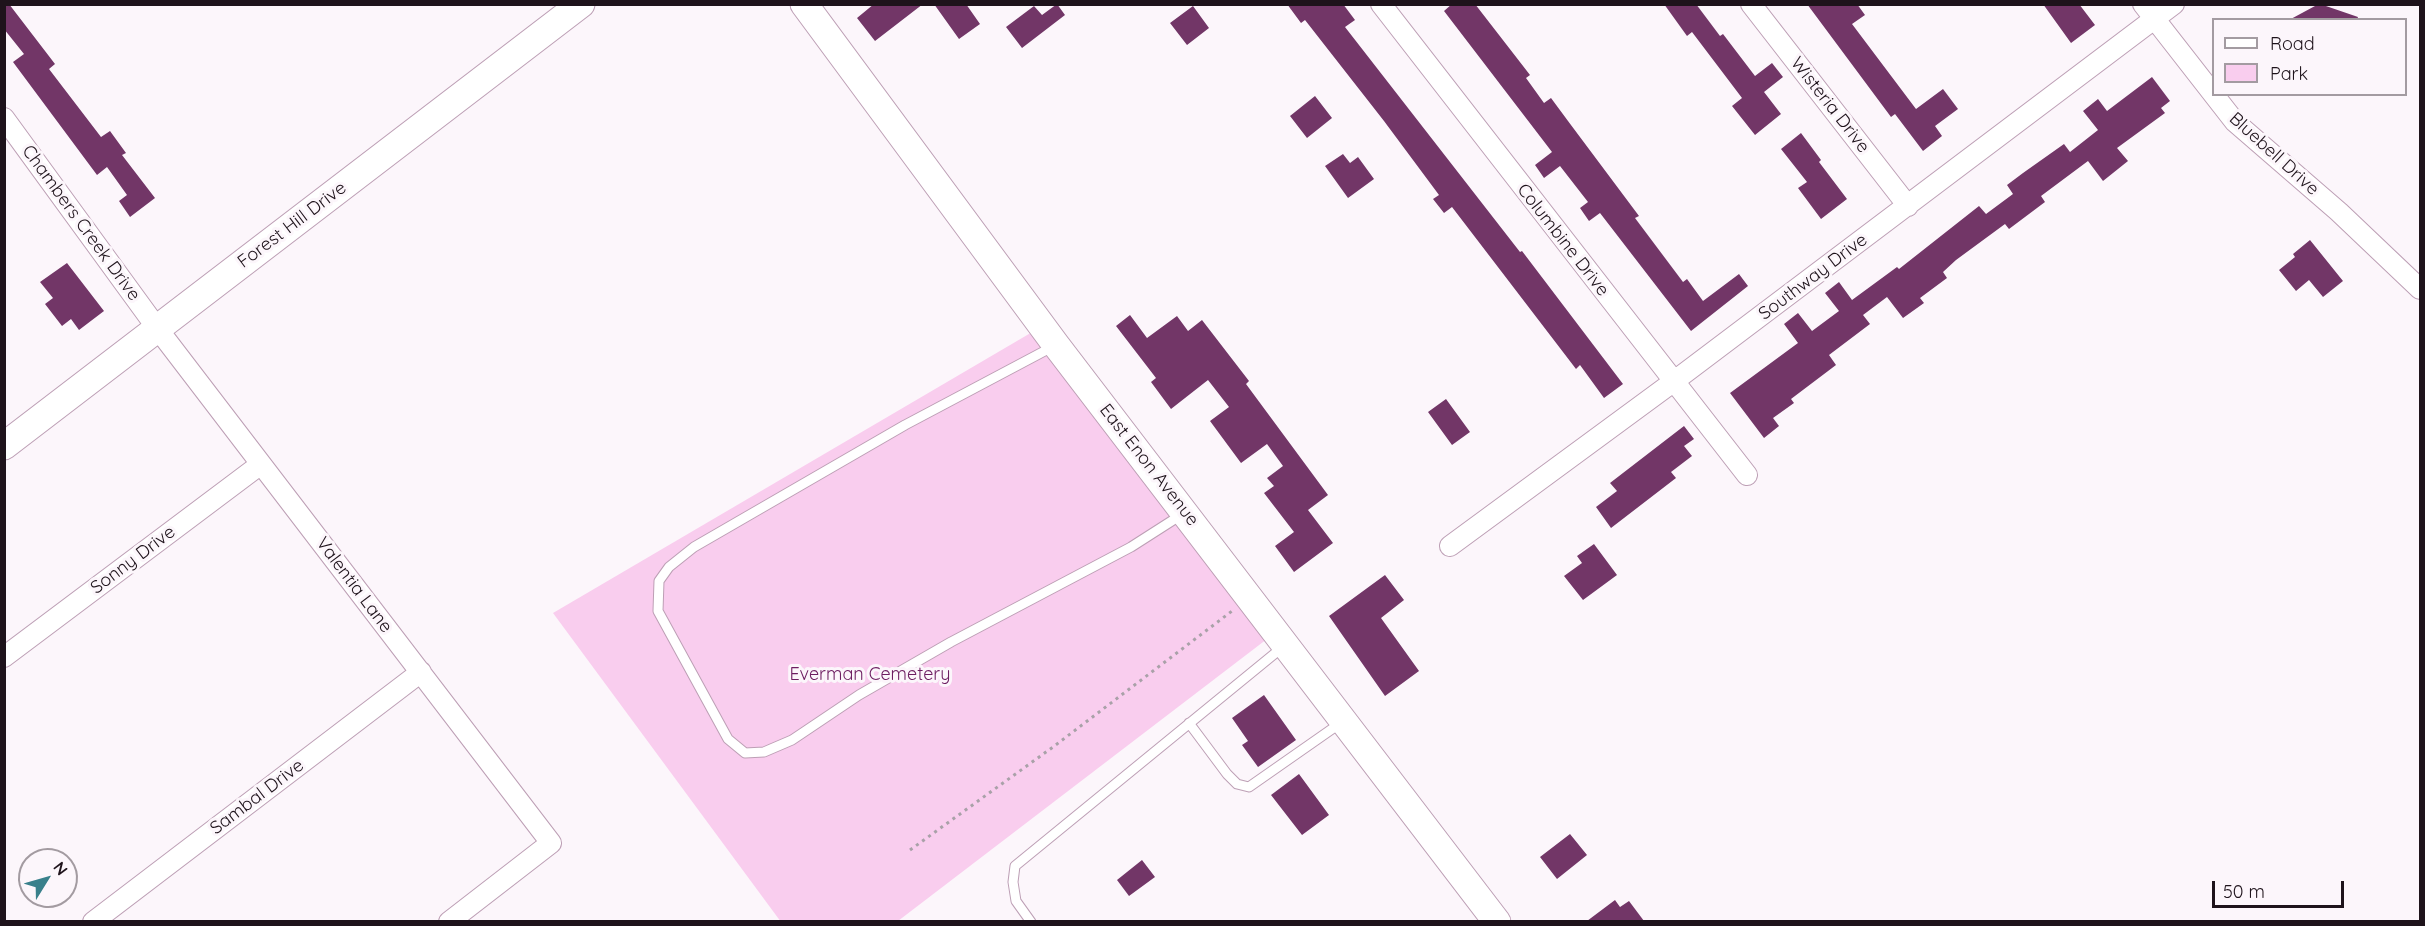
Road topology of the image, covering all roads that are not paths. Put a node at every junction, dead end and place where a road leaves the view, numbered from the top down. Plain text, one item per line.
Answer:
1 (581, 4) edge
2 (804, 4) edge
3 (1381, 4) edge
4 (1751, 4) edge
5 (2174, 4) edge
6 (2148, 12) edge
7 (2212, 93) edge
8 (2214, 96) edge
9 (8, 128) edge
10 (1908, 206) junction
11 (2421, 289) edge
12 (157, 328) junction
13 (1056, 345) junction
14 (1673, 382) junction
15 (4, 446) edge
16 (261, 464) junction
17 (1747, 475) dead end
18 (1185, 512) junction
19 (1450, 546) dead end
20 (1285, 645) junction
21 (4, 657) edge
22 (421, 672) junction
23 (1344, 721) junction
24 (1190, 723) junction
25 (93, 921) edge
26 (448, 921) edge
27 (1031, 921) edge
28 (1497, 921) edge

1 - 12 street, Forest Hill Drive
2 - 13 street, East Enon Avenue
3 - 14 street, Columbine Drive
4 - 10 street, Wisteria Drive
5 - 6 street, Southway Drive
6 - 7 street, Bluebell Drive
6 - 10 street, Southway Drive
8 - 11 street, Bluebell Drive
9 - 12 street, Chambers Creek Drive
10 - 14 street, Southway Drive
12 - 15 street, Forest Hill Drive
12 - 16 street, Valentia Lane
13 - 18 street, East Enon Avenue
13 - 18 lane
14 - 17 street, Columbine Drive
14 - 19 street, Southway Drive
16 - 21 street, Sonny Drive
16 - 22 street, Valentia Lane
18 - 20 street, East Enon Avenue
20 - 23 street, East Enon Avenue
20 - 24 lane
22 - 25 street, Sambal Drive
22 - 26 street, Valentia Lane
23 - 24 lane
23 - 28 street, East Enon Avenue
24 - 27 lane

